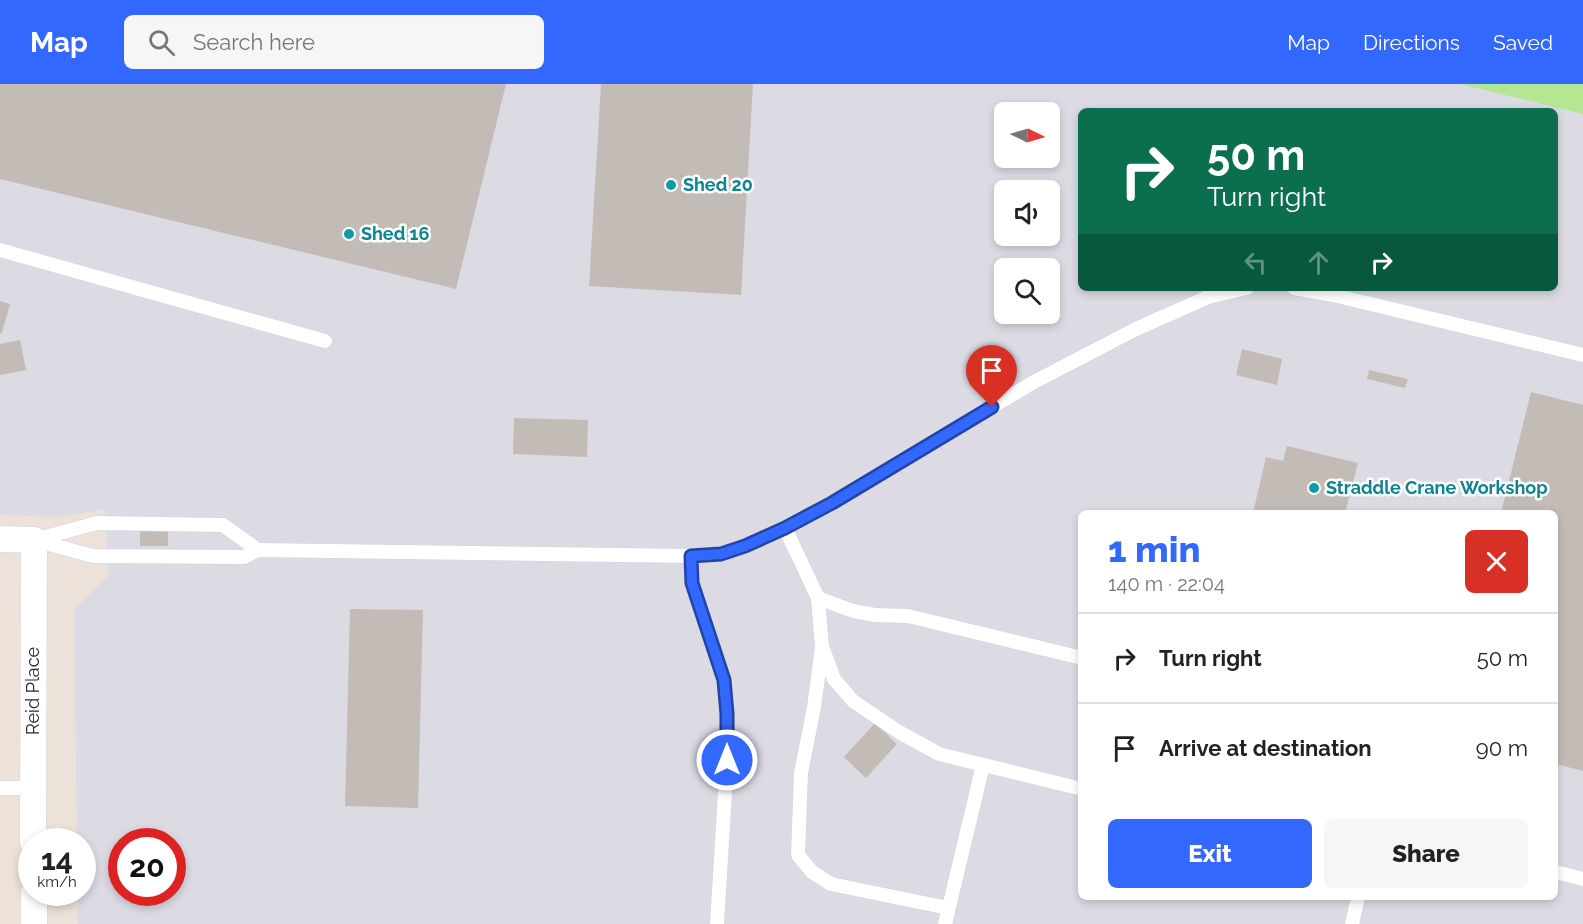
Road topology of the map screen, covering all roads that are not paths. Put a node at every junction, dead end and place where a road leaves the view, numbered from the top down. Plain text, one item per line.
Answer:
1 (0, 250) edge
2 (1234, 291) edge
3 (1311, 291) edge
4 (325, 341) dead end
5 (1583, 355) edge
6 (785, 528) junction
7 (0, 539) edge
8 (34, 540) junction
9 (258, 550) junction
10 (691, 556) junction
11 (818, 598) junction
12 (822, 647) junction
13 (1078, 656) edge
14 (983, 765) junction
15 (0, 788) edge
16 (33, 788) junction
17 (1078, 788) edge
18 (33, 828) edge
19 (1558, 873) edge
20 (1583, 879) edge
21 (1357, 900) edge
22 (34, 906) edge
23 (948, 908) junction
24 (34, 924) edge
25 (717, 924) edge
26 (945, 924) edge
27 (1352, 924) edge

1 - 4 lane
2 - 6 lane
3 - 5 lane
6 - 10 lane
6 - 11 lane
7 - 8 street
8 - 9 lane
8 - 9 lane
8 - 16 street, Reid Place
9 - 10 lane
10 - 25 lane
11 - 12 lane
11 - 13 lane
12 - 14 lane
12 - 23 lane
14 - 17 lane
14 - 23 lane
15 - 16 lane
16 - 18 street, Reid Place
19 - 20 lane
21 - 27 lane
22 - 24 street
23 - 26 lane

